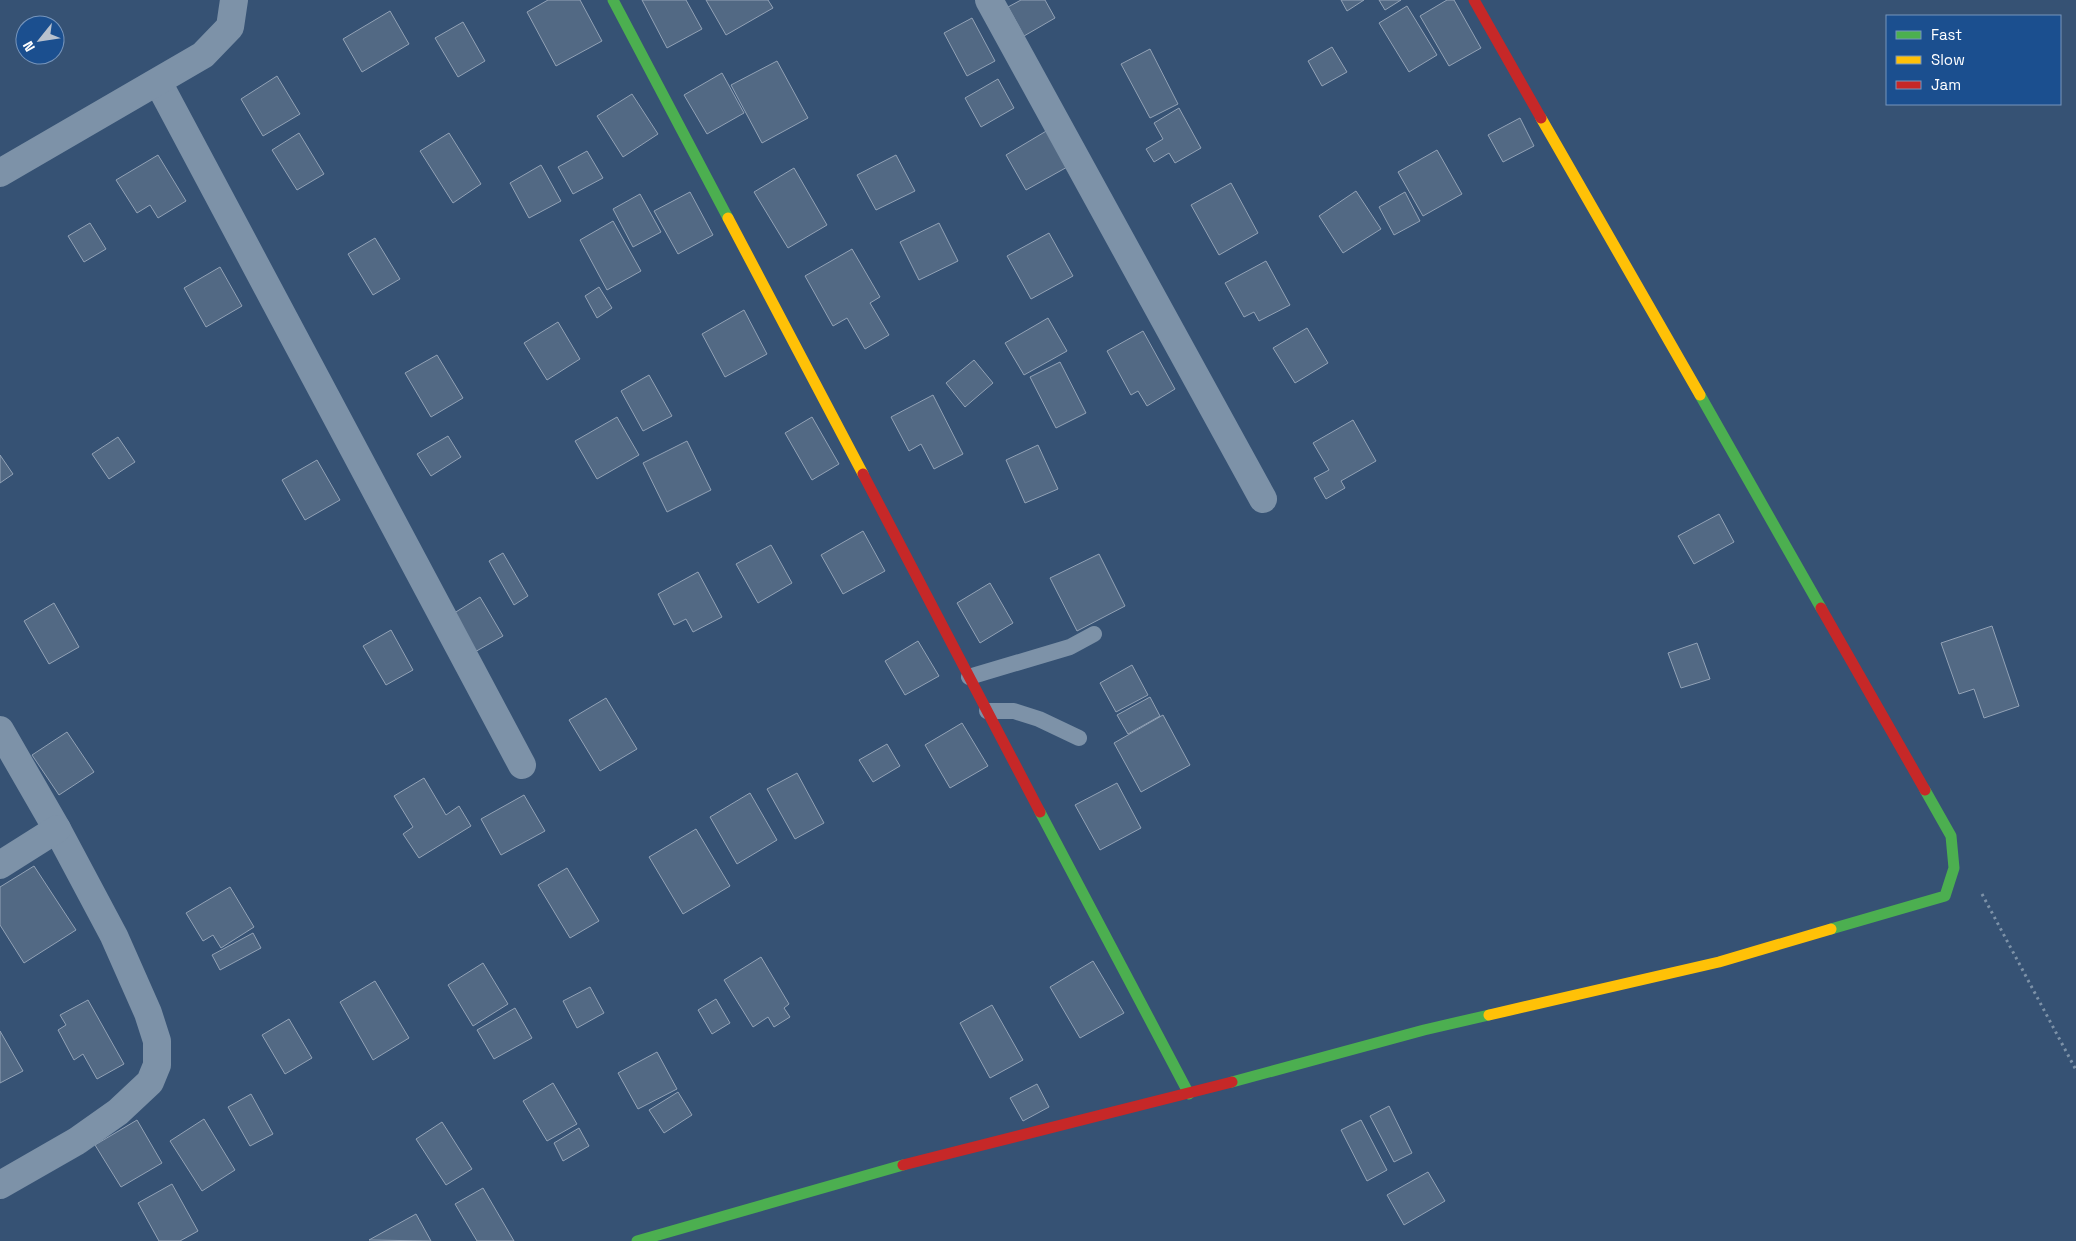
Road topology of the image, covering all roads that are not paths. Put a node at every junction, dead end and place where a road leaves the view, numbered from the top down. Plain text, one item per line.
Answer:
1 (234, 0) edge
2 (613, 0) edge
3 (989, 0) edge
4 (1474, 0) edge
5 (158, 82) junction
6 (0, 173) edge
7 (1263, 499) dead end
8 (1094, 634) dead end
9 (969, 677) junction
10 (987, 711) junction
11 (0, 730) edge
12 (1080, 738) dead end
13 (522, 765) dead end
14 (57, 828) junction
15 (0, 865) edge
16 (1189, 1094) junction
17 (0, 1185) edge
18 (637, 1241) edge

1 - 5 street
2 - 9 street
3 - 7 street
4 - 16 street
5 - 6 street
5 - 13 street
8 - 9 lane
9 - 10 street
10 - 12 lane
10 - 16 street
11 - 14 street
14 - 15 street
14 - 17 street
16 - 18 street

